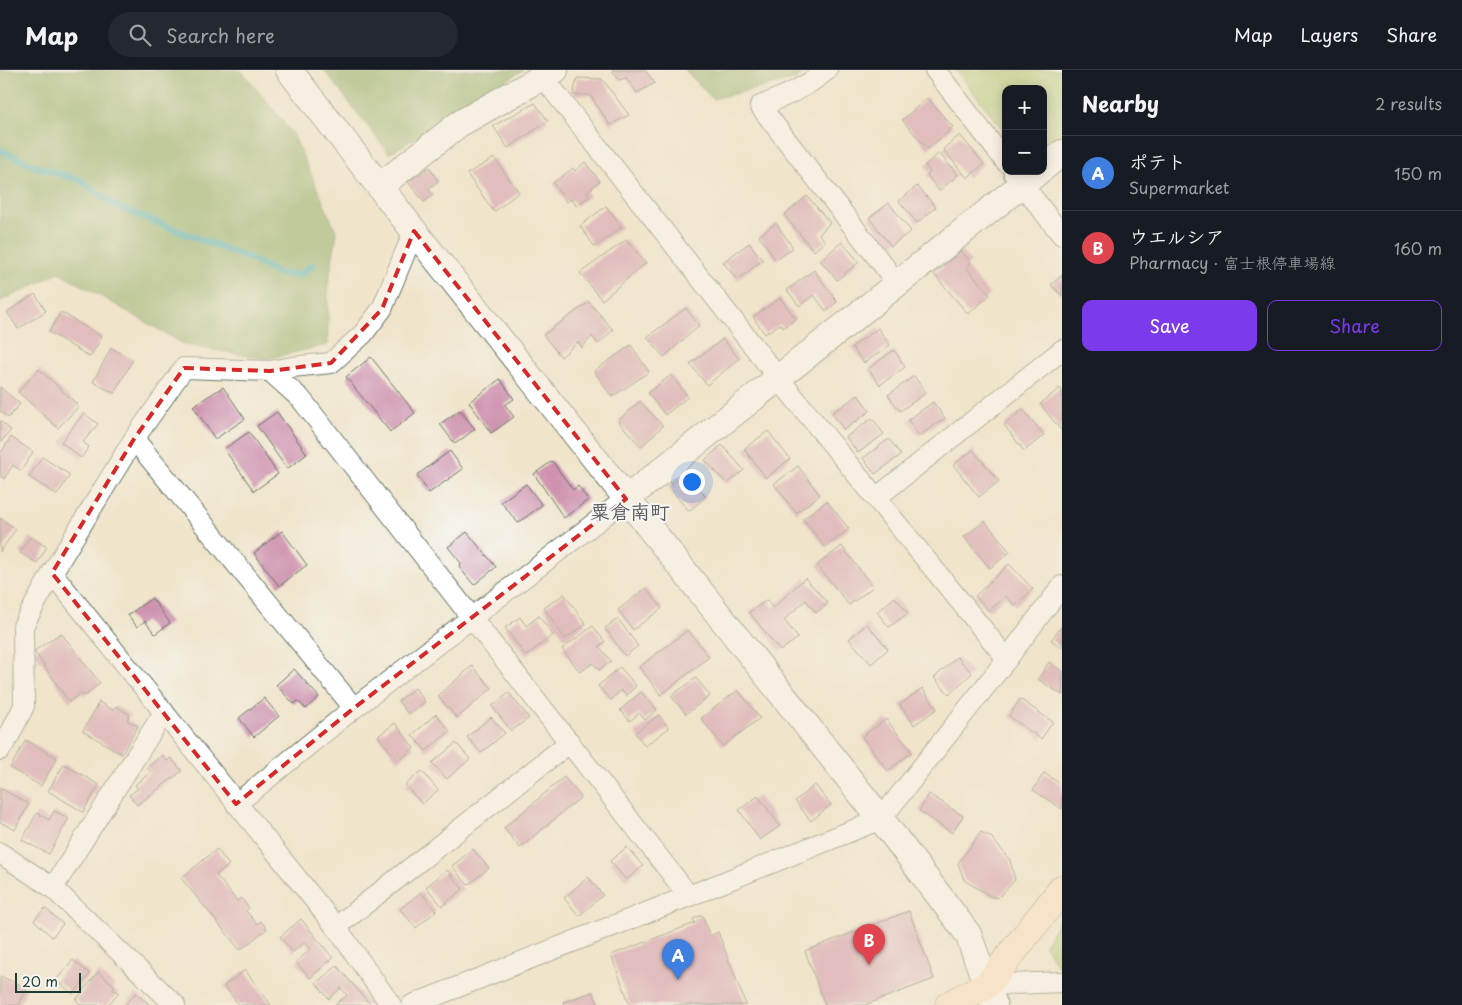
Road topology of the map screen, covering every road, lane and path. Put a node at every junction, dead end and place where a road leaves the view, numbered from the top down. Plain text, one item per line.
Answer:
1 (289, 70) edge
2 (827, 70) edge
3 (935, 70) edge
4 (549, 74) edge
5 (1062, 153) edge
6 (1002, 157) edge
7 (1047, 165) edge
8 (1024, 176) edge
9 (380, 186) junction
10 (414, 231) junction
11 (1062, 236) edge
12 (897, 282) junction
13 (1062, 350) edge
14 (270, 371) junction
15 (779, 379) junction
16 (134, 439) junction
17 (876, 498) junction
18 (626, 499) junction
19 (52, 573) junction
20 (1062, 586) edge
21 (471, 617) junction
22 (1007, 659) junction
23 (354, 708) junction
24 (164, 712) junction
25 (570, 742) junction
26 (0, 750) edge
27 (236, 804) junction
28 (881, 819) junction
29 (0, 853) edge
30 (53, 888) junction
31 (1062, 890) edge
32 (689, 896) junction
33 (336, 927) junction
34 (1062, 982) edge
35 (991, 995) edge
36 (175, 1005) edge
37 (391, 1005) edge
38 (412, 1005) edge
39 (949, 1005) edge

1 - 9 street
2 - 12 street
3 - 6 street
4 - 9 street
4 - 15 street
5 - 7 street
8 - 11 street
8 - 12 street
9 - 10 street
10 - 14 street
10 - 18 street
12 - 15 street
13 - 17 street
14 - 16 street
14 - 21 street
15 - 17 street
15 - 18 street
16 - 19 street
16 - 23 street
17 - 22 street
18 - 21 street
18 - 28 street
19 - 24 street
19 - 26 street
20 - 22 street
21 - 23 street
21 - 25 street
22 - 28 street
23 - 27 street
24 - 27 street
24 - 30 street
25 - 32 street
25 - 33 street
27 - 33 street
28 - 32 street
28 - 35 street
29 - 30 street
30 - 36 street
31 - 35 main road
32 - 38 street
33 - 37 street
34 - 35 street
35 - 39 main road

